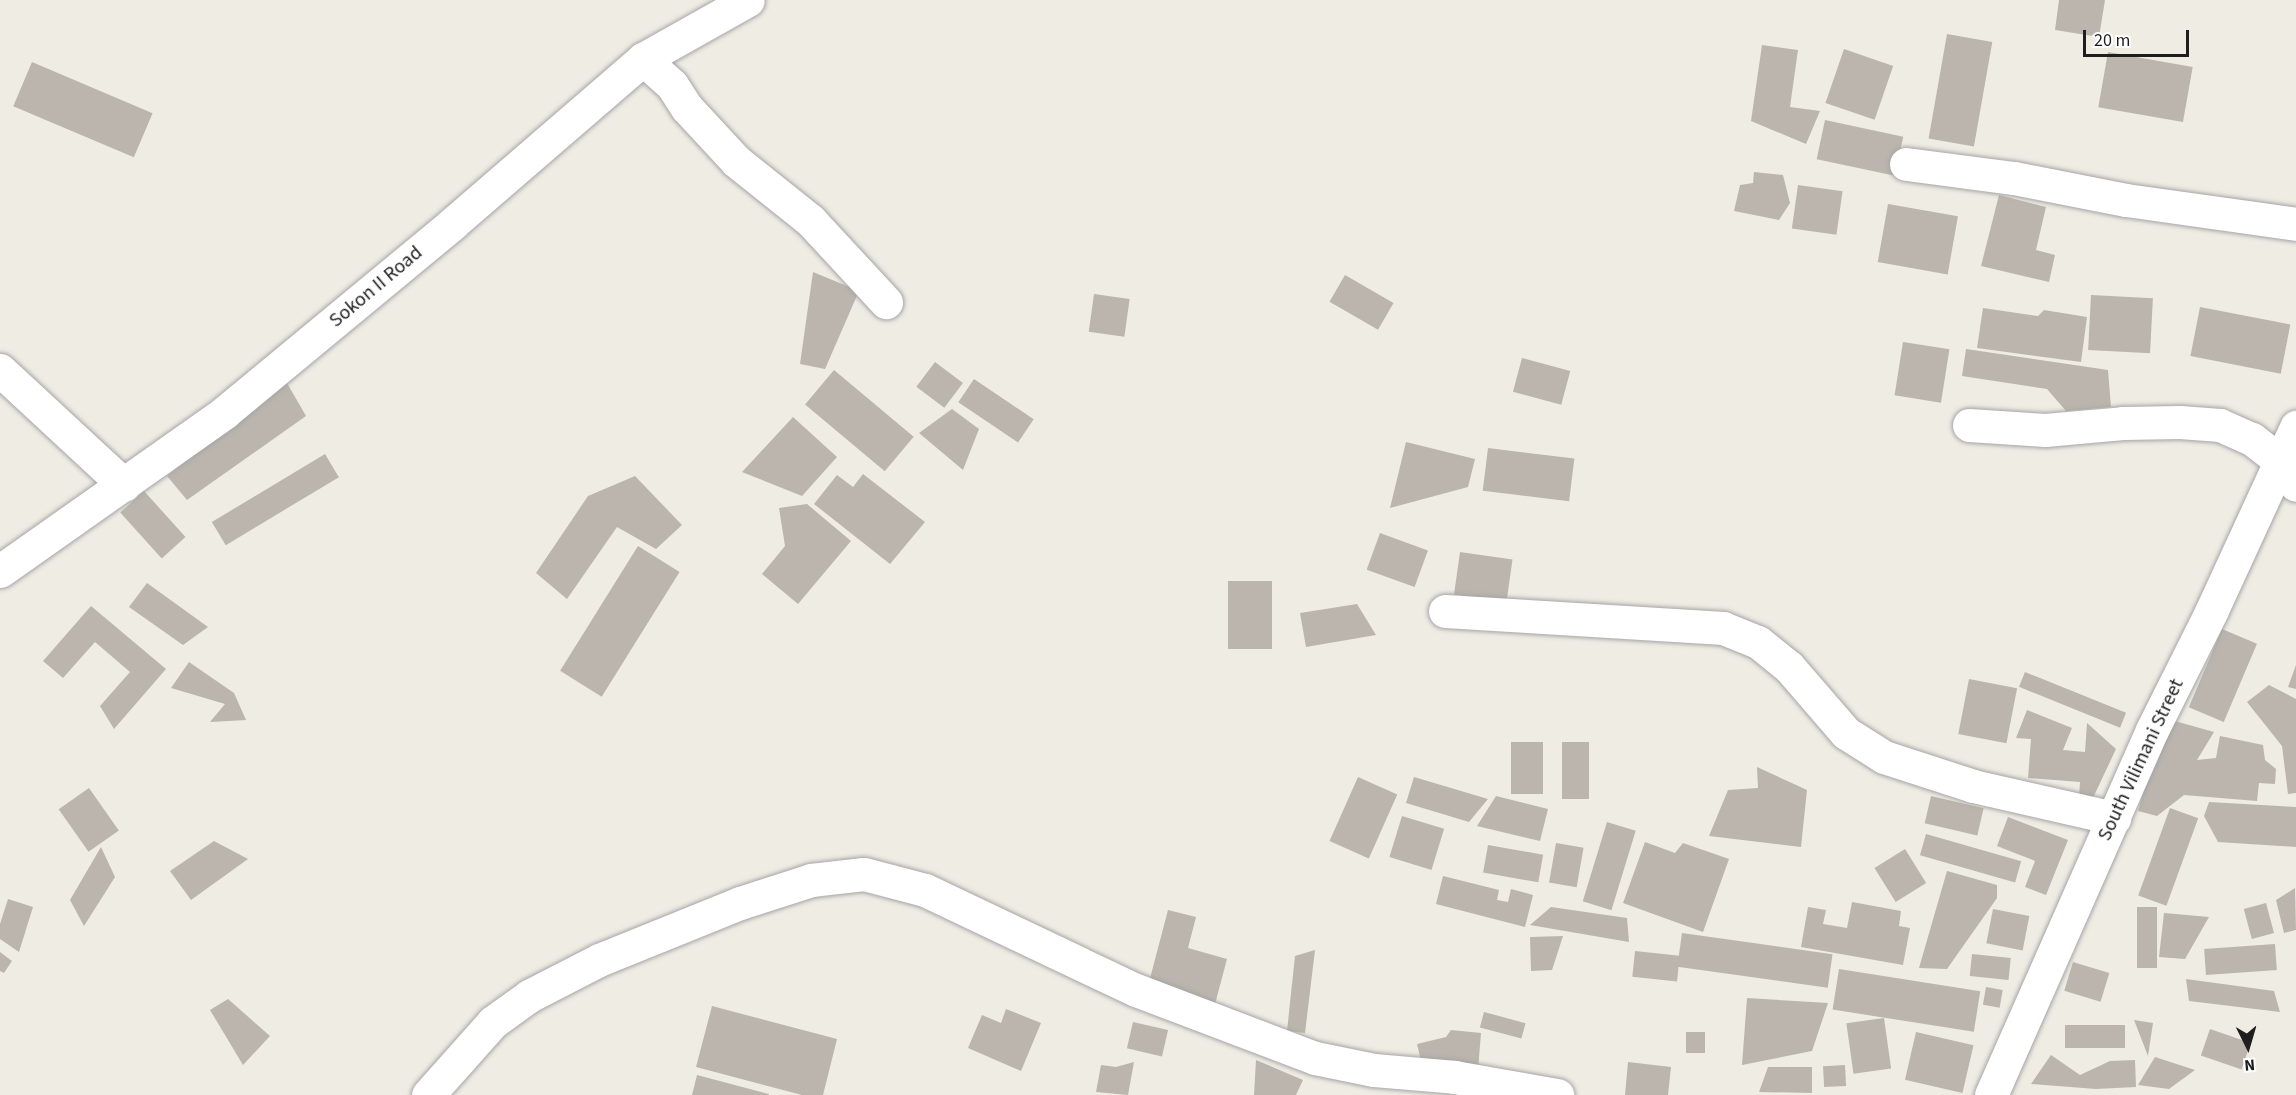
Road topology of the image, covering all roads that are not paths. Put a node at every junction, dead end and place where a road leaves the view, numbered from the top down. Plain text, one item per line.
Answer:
1 (748, 0) edge
2 (643, 59) junction
3 (1906, 164) dead end
4 (2296, 224) edge
5 (886, 302) dead end
6 (2, 374) edge
7 (1969, 425) dead end
8 (2296, 427) edge
9 (2289, 473) edge
10 (124, 485) junction
11 (0, 571) edge
12 (1445, 611) dead end
13 (2114, 818) junction
14 (428, 1095) edge
15 (1557, 1095) edge
16 (1991, 1095) edge

1 - 2 street, Sokon II Road
2 - 5 street
2 - 10 street, Sokon II Road
3 - 4 street
6 - 10 street
7 - 9 street
8 - 9 street, South Vilimani Street
9 - 13 street, South Vilimani Street
10 - 11 street, Sokon II Road
12 - 13 street
13 - 16 street, South Vilimani Street
14 - 15 street

